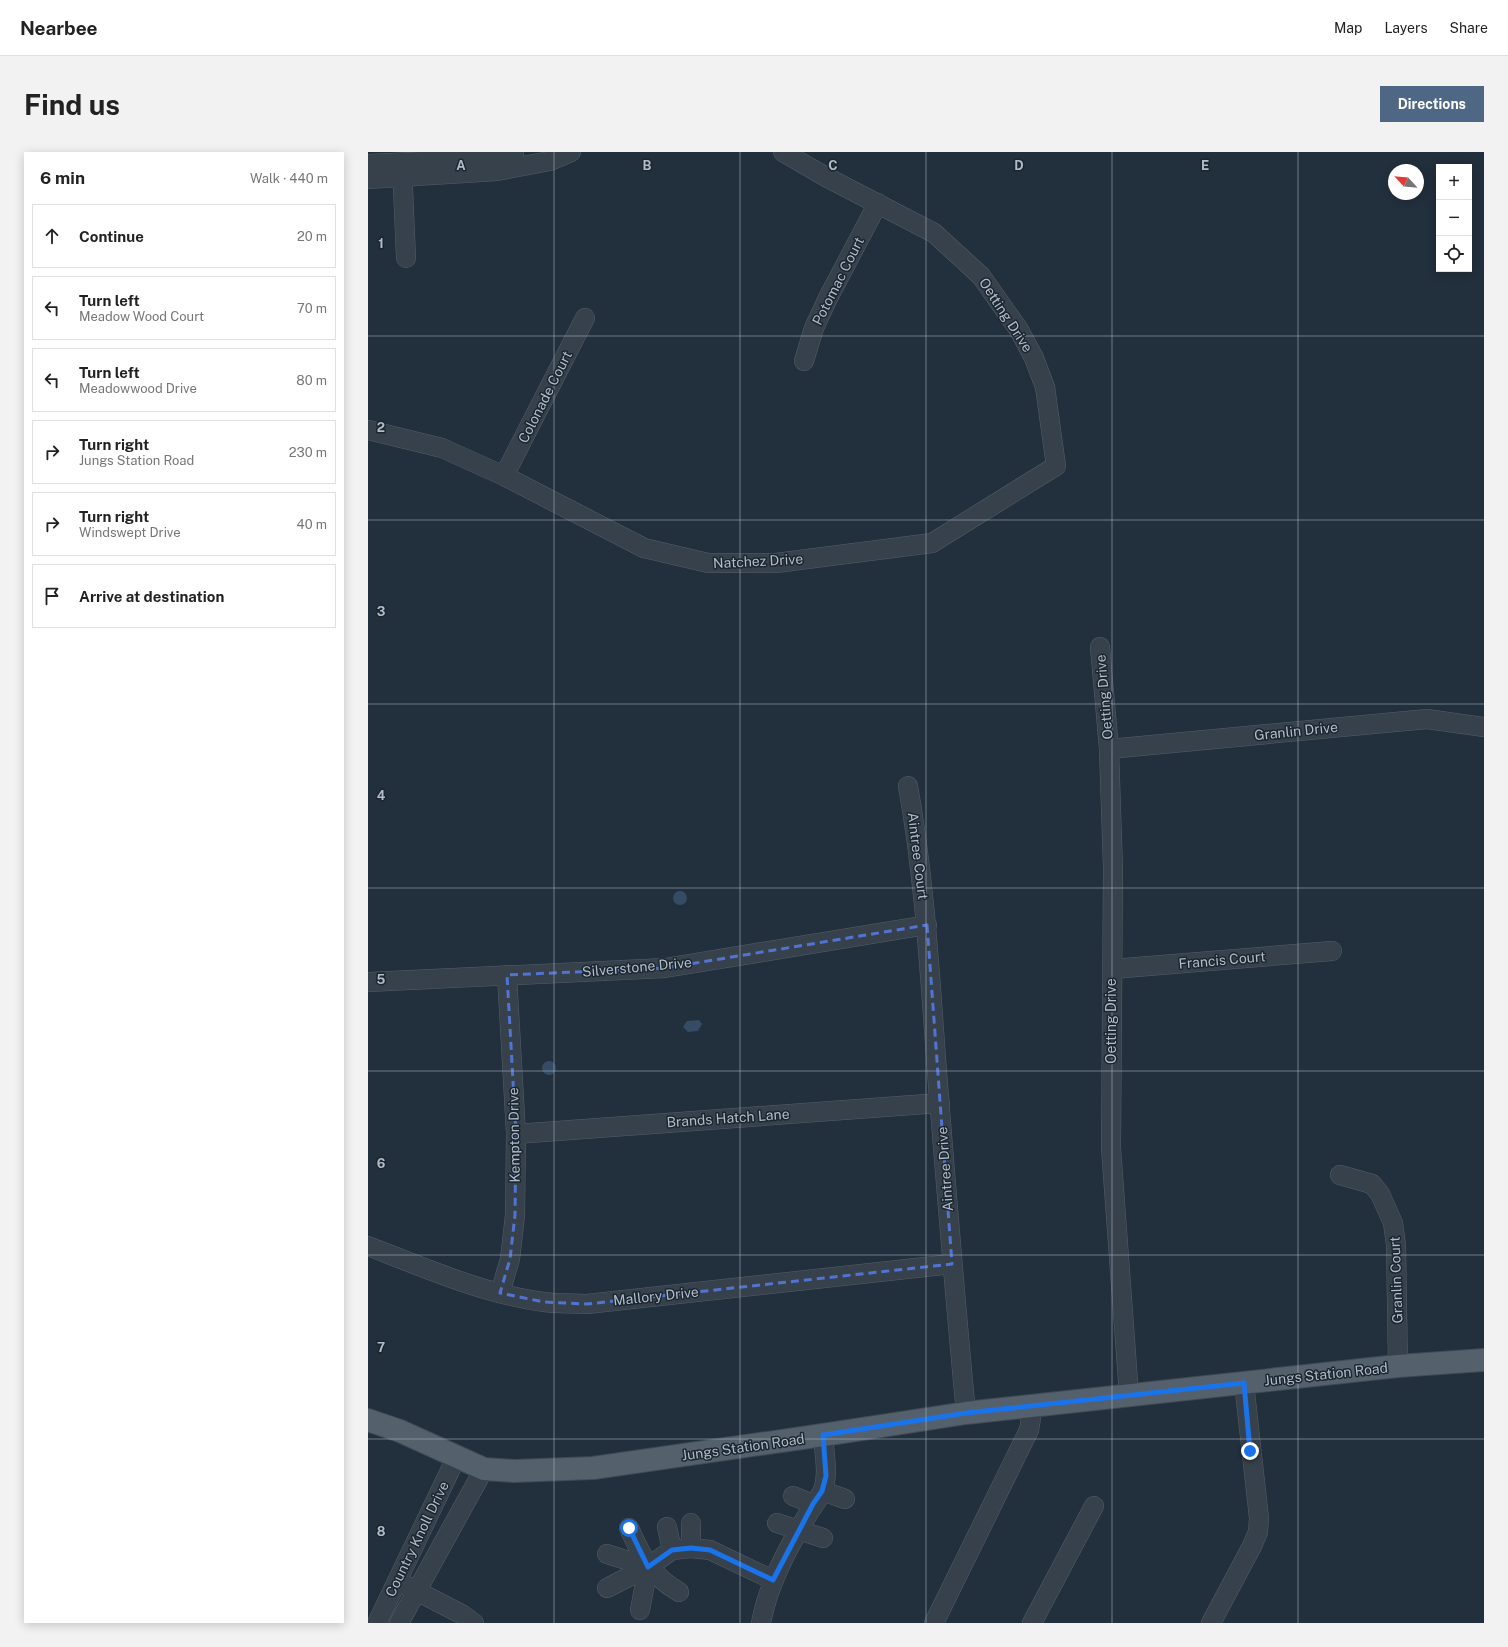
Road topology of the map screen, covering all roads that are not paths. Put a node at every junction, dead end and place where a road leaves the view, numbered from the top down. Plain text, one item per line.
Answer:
1 (529, 152) edge
2 (572, 152) edge
3 (783, 152) edge
4 (368, 164) edge
5 (402, 164) edge
6 (368, 179) edge
7 (878, 203) junction
8 (406, 258) dead end
9 (585, 318) dead end
10 (804, 361) dead end
11 (368, 430) edge
12 (1056, 466) joint
13 (504, 476) junction
14 (1100, 647) dead end
15 (1484, 727) edge
16 (1109, 749) junction
17 (908, 786) dead end
18 (926, 925) junction
19 (1332, 951) dead end
20 (1112, 969) junction
21 (507, 974) junction
22 (368, 982) edge
23 (940, 1103) junction
24 (516, 1134) junction
25 (1340, 1175) dead end
26 (368, 1246) edge
27 (952, 1264) junction
28 (500, 1293) junction
29 (1484, 1360) edge
30 (1398, 1366) junction
31 (1244, 1383) junction
32 (1129, 1395) junction
33 (1033, 1406) junction
34 (966, 1413) junction
35 (368, 1420) edge
36 (823, 1435) junction
37 (457, 1456) junction
38 (484, 1469) junction
39 (793, 1496) dead end
40 (818, 1498) junction
41 (845, 1499) dead end
42 (1094, 1506) dead end
43 (691, 1523) dead end
44 (777, 1523) dead end
45 (667, 1526) dead end
46 (629, 1528) dead end
47 (799, 1530) junction
48 (823, 1538) dead end
49 (691, 1548) junction
50 (672, 1550) junction
51 (607, 1554) dead end
52 (648, 1567) junction
53 (773, 1580) junction
54 (397, 1581) junction
55 (607, 1588) dead end
56 (417, 1591) junction
57 (679, 1592) dead end
58 (640, 1610) dead end
59 (377, 1623) edge
60 (399, 1623) edge
61 (474, 1623) edge
62 (761, 1623) edge
63 (934, 1623) edge
64 (1032, 1623) edge
65 (1211, 1623) edge

1 - 5 street
2 - 5 street
3 - 7 street, Oetting Drive
4 - 5 street
5 - 6 street
5 - 8 street
7 - 10 street, Potomac Court
7 - 12 street, Oetting Drive
9 - 13 street, Colonade Court
11 - 13 street, Natchez Drive
12 - 13 street, Natchez Drive
14 - 16 street, Oetting Drive
15 - 16 street, Granlin Drive
16 - 20 street, Oetting Drive
17 - 18 street, Aintree Court
18 - 21 street, Silverstone Drive
18 - 23 street, Aintree Drive
19 - 20 street, Francis Court
20 - 32 street, Oetting Drive
21 - 22 street, Silverstone Drive
21 - 24 street, Kempton Drive
23 - 24 street, Brands Hatch Lane
23 - 27 street, Aintree Drive
24 - 28 street, Kempton Drive
25 - 30 street, Granlin Court
26 - 28 street, Mallory Drive
27 - 28 street, Mallory Drive
27 - 34 street, Aintree Drive
29 - 30 main road, Jungs Station Road
30 - 31 main road, Jungs Station Road
31 - 32 main road, Jungs Station Road
31 - 65 street
32 - 33 main road, Jungs Station Road
33 - 34 main road, Jungs Station Road
33 - 63 street
34 - 36 main road, Jungs Station Road
35 - 37 main road, Jungs Station Road
36 - 38 main road, Jungs Station Road
36 - 40 street
37 - 38 main road, Jungs Station Road
37 - 54 street, Country Knoll Drive
38 - 56 street, Country Knoll Drive
39 - 40 street
40 - 41 street
40 - 47 street
42 - 64 street
43 - 49 street
44 - 47 street
45 - 50 street
46 - 52 street
47 - 48 street
47 - 53 street
49 - 50 street
49 - 53 street
50 - 52 street
51 - 52 street
52 - 55 street
52 - 57 street
52 - 58 street
53 - 62 street
54 - 56 street
54 - 59 street, Country Knoll Drive
56 - 60 street, Country Knoll Drive
56 - 61 street

